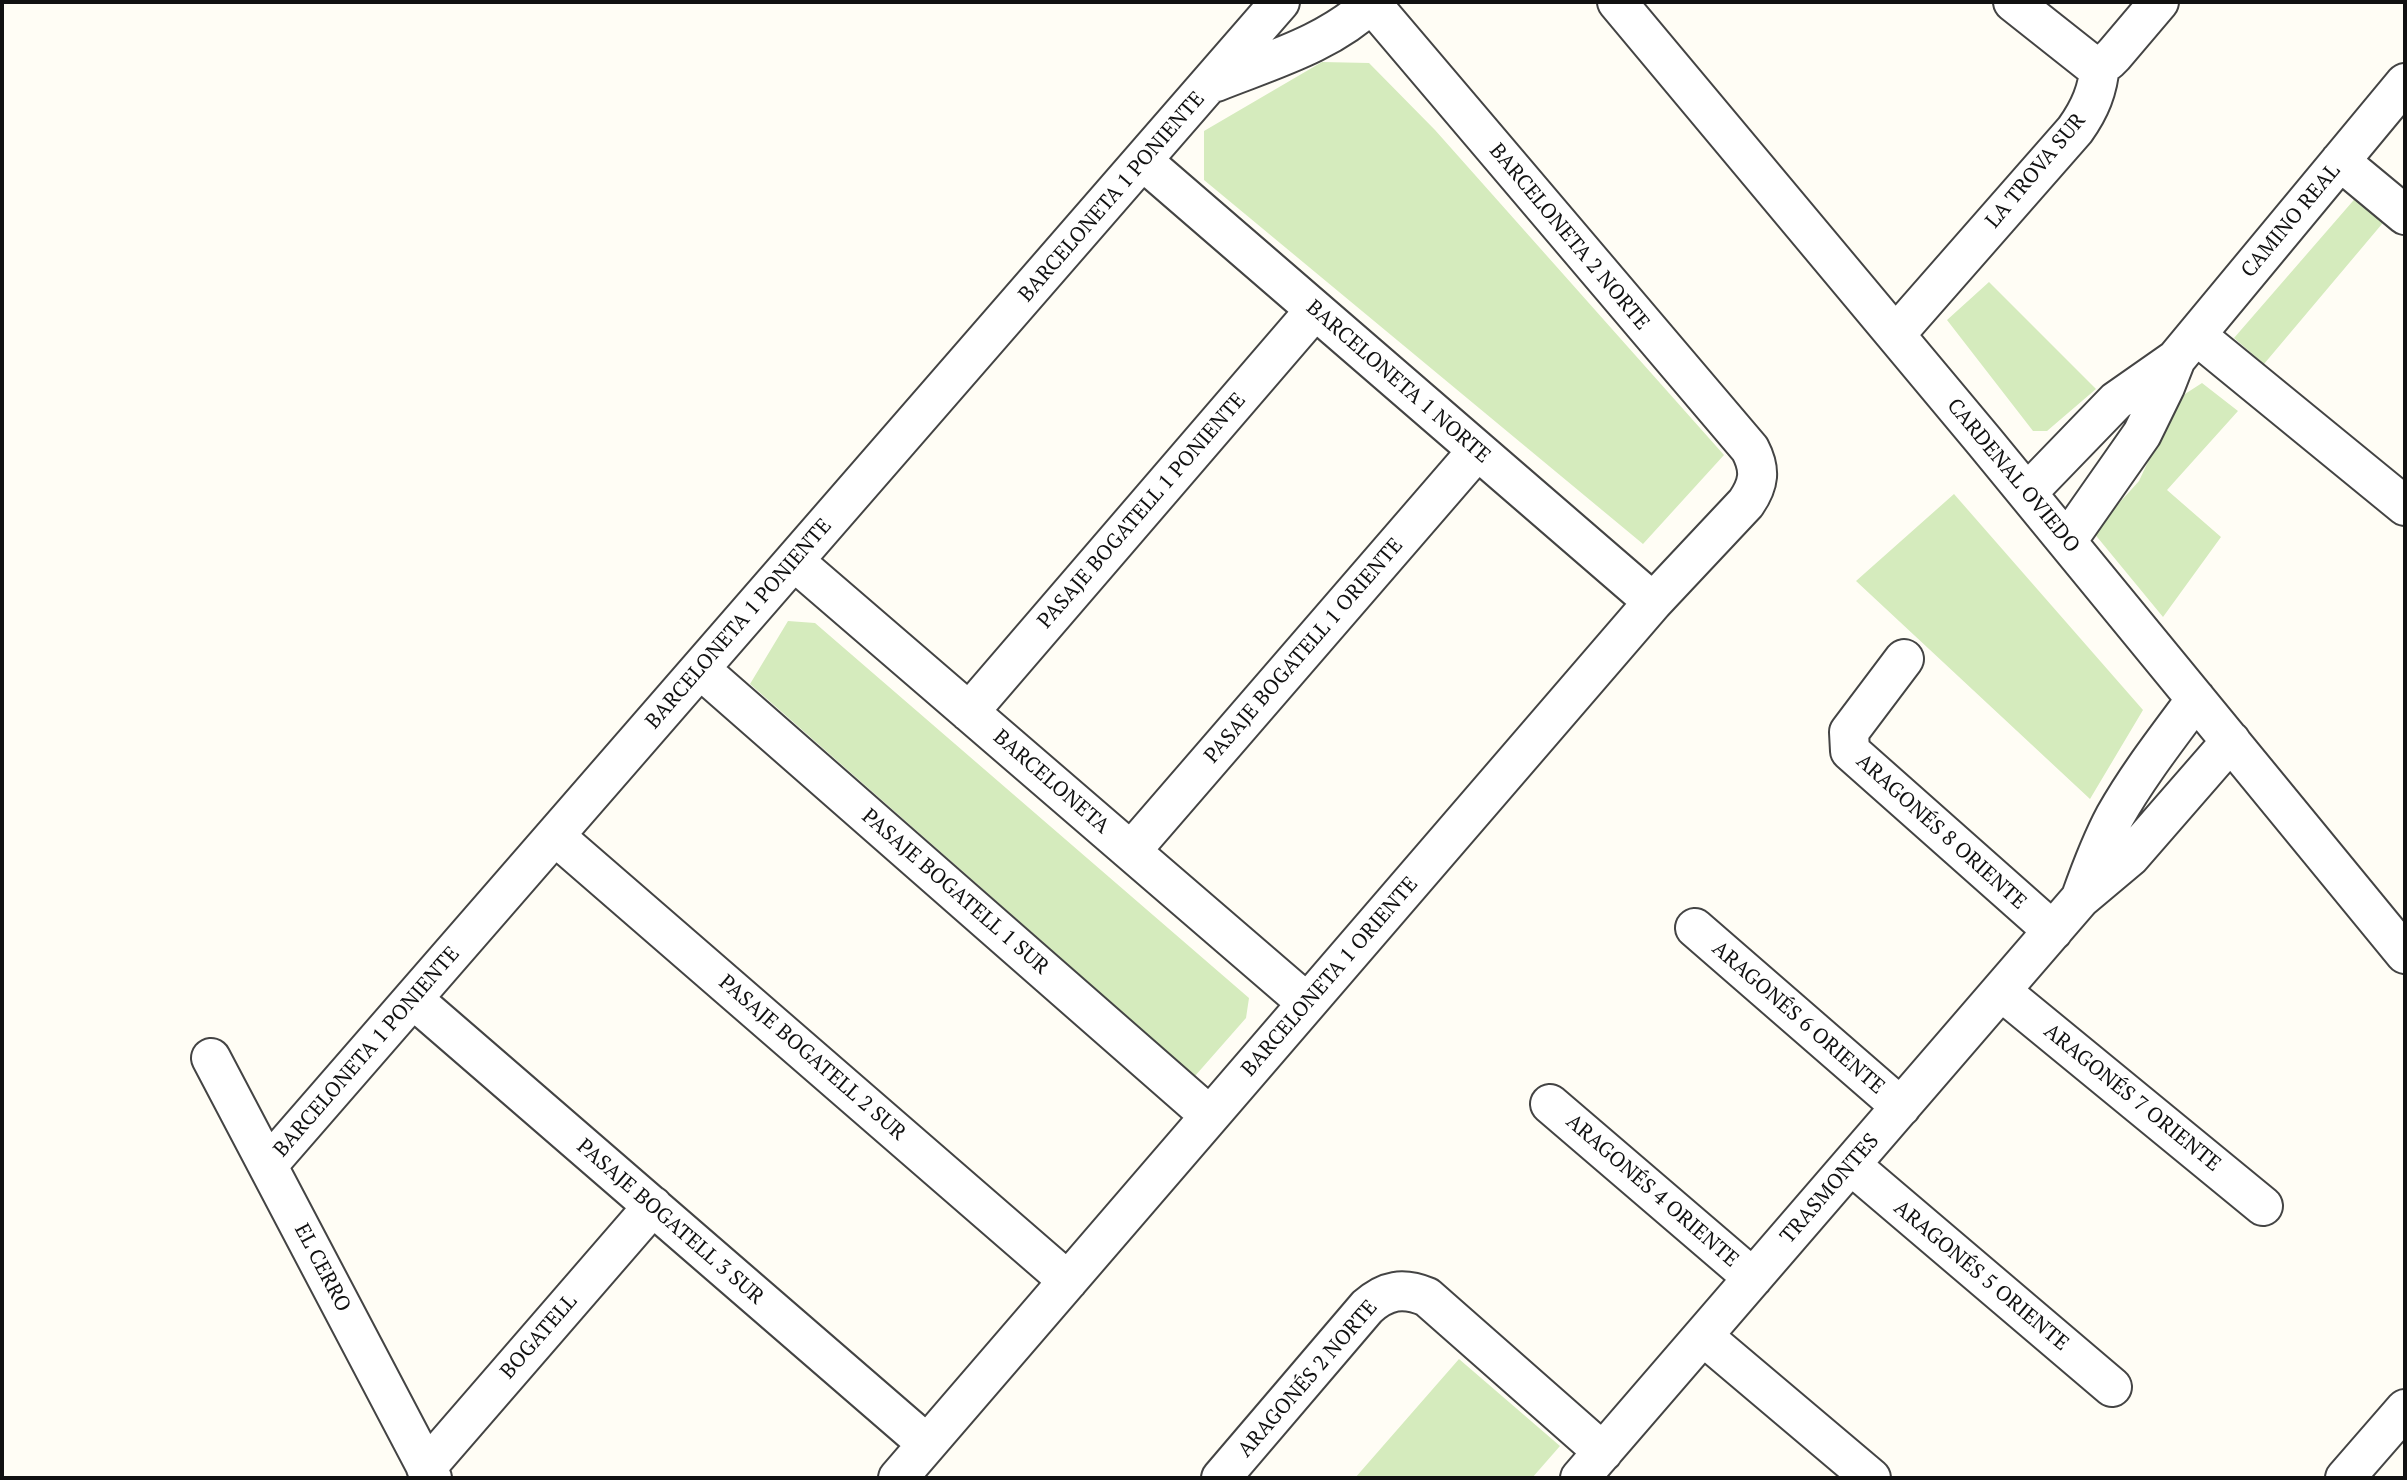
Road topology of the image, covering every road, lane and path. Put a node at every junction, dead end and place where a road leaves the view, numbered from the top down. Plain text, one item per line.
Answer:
1 (1280, 2) edge
2 (1617, 2) edge
3 (2013, 2) edge
4 (2159, 2) edge
5 (1372, 3) edge
6 (2100, 64) junction
7 (2405, 83) edge
8 (1210, 84) junction
9 (1143, 161) junction
10 (2340, 161) junction
11 (2405, 215) edge
12 (1315, 310) junction
13 (1896, 334) junction
14 (2186, 347) junction
15 (1478, 450) junction
16 (1758, 475) joint
17 (2027, 493) junction
18 (2405, 506) edge
19 (2067, 541) junction
20 (794, 561) junction
21 (1653, 602) junction
22 (1905, 659) dead end
23 (701, 668) junction
24 (2196, 699) junction
25 (969, 712) junction
26 (2231, 741) junction
27 (555, 836) junction
28 (1131, 851) junction
29 (2080, 899) junction
30 (1695, 928) dead end
31 (2053, 931) junction
32 (2405, 954) edge
33 (2001, 990) junction
34 (413, 999) junction
35 (1307, 1003) junction
36 (211, 1058) dead end
37 (1550, 1104) dead end
38 (1901, 1107) junction
39 (1210, 1116) junction
40 (1851, 1165) junction
41 (268, 1166) junction
42 (653, 1206) junction
43 (2263, 1206) dead end
44 (1753, 1279) junction
45 (1068, 1281) junction
46 (1703, 1336) junction
47 (2112, 1387) dead end
48 (2405, 1409) edge
49 (927, 1444) junction
50 (1592, 1465) edge
51 (429, 1473) edge
52 (898, 1478) edge
53 (1221, 1478) edge
54 (1871, 1478) edge
55 (2345, 1478) edge

1 - 8 street, BARCELONETA 1 PONIENTE
2 - 13 street, CARDENAL OVIEDO
3 - 6 street
4 - 6 street
5 - 8 street, BARCELONETA 1 PONIENTE
5 - 16 street, BARCELONETA 2 NORTE
6 - 13 street, LA TROVA SUR
7 - 10 street, CAMINO REAL
8 - 9 street, BARCELONETA 1 PONIENTE
9 - 12 street, BARCELONETA 1 NORTE
9 - 20 street, BARCELONETA 1 PONIENTE
10 - 11 street
10 - 14 street, CAMINO REAL
12 - 15 street, BARCELONETA 1 NORTE
12 - 25 street, PASAJE BOGATELL 1 PONIENTE
13 - 17 street, CARDENAL OVIEDO
14 - 17 street, CAMINO REAL
14 - 18 street
14 - 19 street, CAMINO REAL
15 - 21 street, BARCELONETA 1 NORTE
15 - 28 street, PASAJE BOGATELL 1 ORIENTE
16 - 21 street, BARCELONETA 1 ORIENTE
17 - 19 street, CARDENAL OVIEDO
19 - 24 street, CARDENAL OVIEDO
20 - 23 street, BARCELONETA 1 PONIENTE
20 - 25 street, BARCELONETA
21 - 35 street, BARCELONETA 1 ORIENTE
22 - 31 street, ARAGONÉS 8 ORIENTE
23 - 27 street, BARCELONETA 1 PONIENTE
23 - 39 street, PASAJE BOGATELL 1 SUR
24 - 26 street, CARDENAL OVIEDO
24 - 29 street, TRASMONTES
25 - 28 street, BARCELONETA
26 - 29 street, TRASMONTES
26 - 32 street, CARDENAL OVIEDO
27 - 34 street, BARCELONETA 1 PONIENTE
27 - 45 street, PASAJE BOGATELL 2 SUR
28 - 35 street, BARCELONETA
29 - 31 street, TRASMONTES
30 - 38 street, ARAGONÉS 6 ORIENTE
31 - 33 street, TRASMONTES
33 - 38 street, TRASMONTES
33 - 43 street, ARAGONÉS 7 ORIENTE
34 - 41 street, BARCELONETA 1 PONIENTE
34 - 42 street, PASAJE BOGATELL 3 SUR
35 - 39 street, BARCELONETA 1 ORIENTE
36 - 41 street, EL CERRO
37 - 44 street, ARAGONÉS 4 ORIENTE
38 - 40 street, TRASMONTES
39 - 45 street, BARCELONETA 1 ORIENTE
40 - 44 street, TRASMONTES
40 - 47 street, ARAGONÉS 5 ORIENTE
41 - 51 street, EL CERRO
42 - 49 street, PASAJE BOGATELL 3 SUR
42 - 51 street, BOGATELL
44 - 46 street, TRASMONTES
45 - 49 street, BARCELONETA 1 ORIENTE
46 - 50 street, TRASMONTES
46 - 54 street
48 - 55 street
49 - 52 street, BARCELONETA 1 ORIENTE
50 - 53 street, ARAGONÉS 2 NORTE

